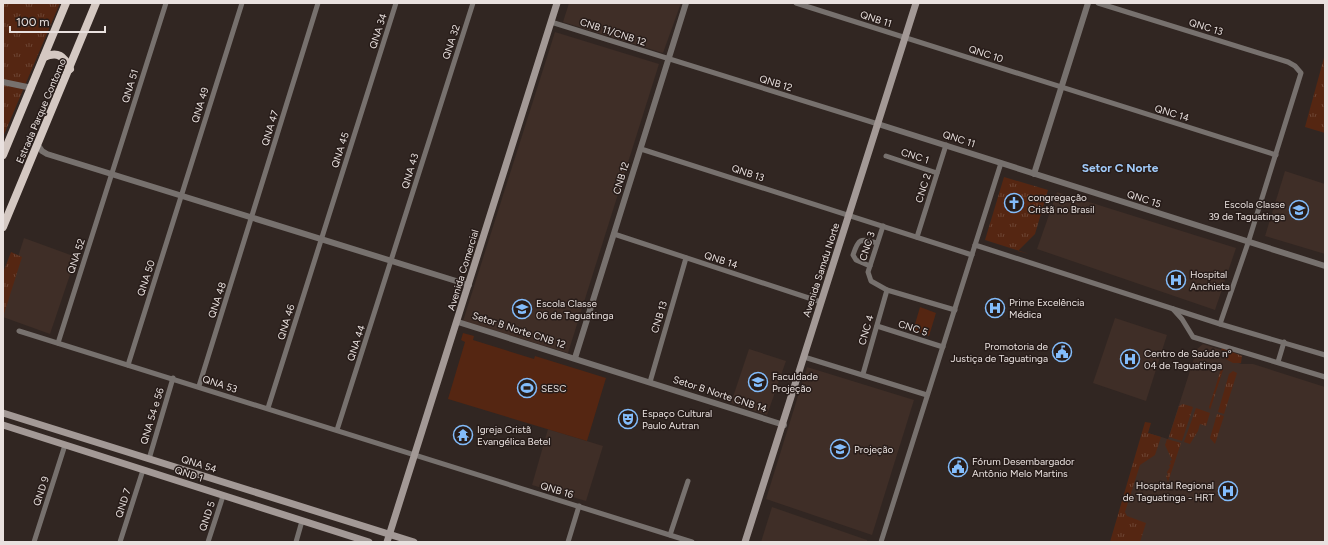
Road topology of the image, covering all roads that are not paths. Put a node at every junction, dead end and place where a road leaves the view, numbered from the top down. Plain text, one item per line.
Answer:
1 (66, 3) edge
2 (96, 3) edge
3 (166, 3) edge
4 (242, 3) edge
5 (318, 3) edge
6 (396, 3) edge
7 (473, 3) edge
8 (557, 3) edge
9 (686, 3) edge
10 (796, 3) edge
11 (916, 3) edge
12 (1088, 3) edge
13 (1098, 3) edge
14 (551, 22) junction
15 (904, 38) junction
16 (44, 57) junction
17 (668, 60) junction
18 (376, 65) joint
19 (70, 69) junction
20 (3, 82) edge
21 (446, 86) joint
22 (32, 88) junction
23 (1062, 88) junction
24 (878, 124) junction
25 (38, 144) junction
26 (946, 145) junction
27 (641, 149) junction
28 (47, 154) junction
29 (3, 156) edge
30 (886, 156) dead end
31 (1276, 156) junction
32 (32, 158) junction
33 (1001, 163) junction
34 (937, 173) junction
35 (112, 174) junction
36 (1034, 174) junction
37 (181, 196) junction
38 (849, 215) junction
39 (252, 219) junction
40 (883, 226) junction
41 (3, 227) edge
42 (614, 234) junction
43 (916, 237) junction
44 (321, 240) junction
45 (877, 243) junction
46 (1248, 243) junction
47 (975, 245) junction
48 (972, 254) junction
49 (686, 258) junction
50 (391, 261) junction
51 (870, 266) junction
52 (1325, 266) edge
53 (469, 285) junction
54 (887, 290) junction
55 (821, 302) junction
56 (1172, 308) junction
57 (955, 310) junction
58 (458, 322) junction
59 (1220, 324) junction
60 (877, 326) junction
61 (19, 331) dead end
62 (1284, 342) junction
63 (58, 343) junction
64 (942, 348) junction
65 (1325, 355) edge
66 (804, 357) junction
67 (574, 358) junction
68 (1278, 362) junction
69 (128, 365) junction
70 (863, 374) junction
71 (1325, 377) edge
72 (173, 378) junction
73 (650, 382) junction
74 (199, 386) junction
75 (927, 395) junction
76 (268, 408) junction
77 (3, 413) edge
78 (3, 425) edge
79 (784, 425) junction
80 (337, 430) junction
81 (65, 445) junction
82 (416, 455) junction
83 (149, 459) junction
84 (179, 468) junction
85 (143, 470) junction
86 (195, 473) junction
87 (176, 480) junction
88 (688, 481) dead end
89 (190, 485) junction
90 (223, 496) junction
91 (579, 506) junction
92 (342, 519) junction
93 (302, 521) junction
94 (337, 532) junction
95 (390, 534) junction
96 (670, 535) junction
97 (34, 542) edge
98 (120, 542) edge
99 (208, 542) edge
100 (296, 542) edge
101 (370, 542) edge
102 (388, 542) edge
103 (414, 542) edge
104 (568, 542) edge
105 (692, 542) edge
106 (745, 542) edge
107 (881, 542) edge

1 - 16 highway, Estrada Parque Contorno
2 - 19 highway, Estrada Parque Contorno
3 - 35 street, QNA 51
4 - 37 street, QNA 49
5 - 39 street, QNA 47
6 - 18 street, QNA 34
7 - 21 street, QNA 32
8 - 14 main road, Avenida Comercial
9 - 17 street, CNB 12
10 - 15 street, QNB 11
11 - 15 main road, Avenida Samdu Norte
12 - 23 street
13 - 31 street, QNC 13
14 - 17 street, CNB 11/CNB 12
14 - 53 main road, Avenida Comercial
15 - 23 street, QNC 10
15 - 24 main road, Avenida Samdu Norte
16 - 19 highway
16 - 22 highway, Estrada Parque Contorno
17 - 24 street, QNB 12
17 - 27 street, CNB 12
18 - 44 street, QNA 45
19 - 25 highway, Estrada Parque Contorno
20 - 22 street
21 - 50 street, QNA 43
22 - 29 highway, Estrada Parque Contorno
23 - 31 street, QNC 14
23 - 36 street
24 - 26 street, QNC 11
24 - 38 main road, Avenida Samdu Norte
25 - 28 street
25 - 32 highway, Estrada Parque Contorno
26 - 33 street, QNC 11
26 - 34 street, CNC 2
27 - 38 street, QNB 13
27 - 42 street, CNB 12
28 - 32 street
28 - 35 street
30 - 34 street, CNC 1
31 - 46 street
32 - 41 highway, Estrada Parque Contorno
33 - 36 street, QNC 11
33 - 47 street
34 - 43 street, CNC 2
35 - 37 street
35 - 63 street, QNA 52
36 - 46 street, QNC 15
37 - 39 street
37 - 69 street, QNA 50
38 - 40 street, QNB 13
38 - 55 main road, Avenida Samdu Norte
39 - 44 street
39 - 74 street, QNA 48
40 - 43 street, QNB 13
40 - 45 street, CNC 3
42 - 49 street, QNB 14
42 - 67 street, CNB 12
43 - 48 street, QNB 13
44 - 50 street
44 - 76 street, QNA 46
45 - 51 street, CNC 3
45 - 51 street
46 - 52 street, QNC 15
46 - 59 street
47 - 48 street
47 - 56 street
48 - 57 street
49 - 55 street, QNB 14
49 - 73 street, CNB 13
50 - 53 street
50 - 80 street, QNA 44
51 - 54 street, CNC 3
53 - 58 main road, Avenida Comercial
54 - 57 street
54 - 60 street, CNC 4
55 - 66 main road, Avenida Samdu Norte
56 - 59 street
56 - 68 street
57 - 64 street
58 - 67 street, Setor B Norte CNB 12
58 - 82 main road, Avenida Comercial
59 - 62 street
60 - 64 street, CNC 5
60 - 70 street, CNC 4
61 - 63 street, QNA 53
62 - 65 street
62 - 68 street
63 - 69 street, QNA 53
64 - 75 street
66 - 70 street
66 - 79 main road, Avenida Samdu Norte
67 - 73 street, Setor B Norte CNB 12
68 - 71 street
69 - 72 street, QNA 53
70 - 75 street
72 - 74 street, QNA 53
72 - 83 street, QNA 54 e 56
73 - 79 street, Setor B Norte CNB 14
74 - 76 street, QNA 53
75 - 107 street
76 - 80 street, QNA 53
77 - 83 main road, QNA 54
78 - 81 main road, QND 1
79 - 106 main road, Avenida Samdu Norte
80 - 82 street, QNA 53
81 - 85 main road, QND 1
81 - 97 street, QND 9
82 - 91 street, QNB 16
82 - 95 main road, Avenida Comercial
83 - 84 main road, QNA 54
84 - 86 main road, QNA 54
84 - 87 main road
85 - 87 main road, QND 1
85 - 98 street, QND 7
86 - 89 main road
86 - 92 main road, QNA 54
87 - 89 main road, QND 1
88 - 96 street
89 - 90 main road, QND 1
90 - 93 main road, QND 1
90 - 99 street, QND 5
91 - 96 street, QNB 16
91 - 104 street
92 - 94 main road
92 - 95 main road, QNA 54
93 - 94 main road, QND 1
93 - 100 street
94 - 101 main road, QND 1
95 - 102 main road, Avenida Comercial
95 - 103 main road, QNA 54
96 - 105 street, QNB 16

